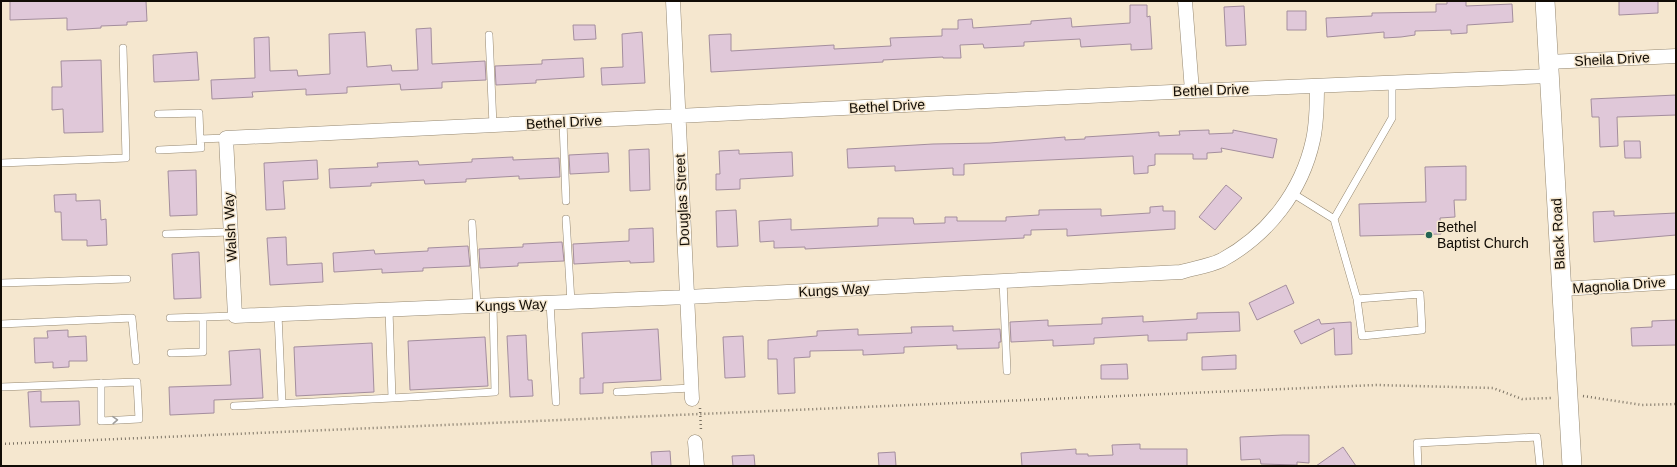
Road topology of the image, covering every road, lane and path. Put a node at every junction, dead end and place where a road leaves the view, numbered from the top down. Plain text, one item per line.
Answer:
1 (673, 1) edge
2 (1185, 1) edge
3 (1546, 1) edge
4 (489, 35) dead end
5 (123, 48) dead end
6 (1676, 56) edge
7 (1548, 69) junction
8 (1392, 83) junction
9 (1317, 86) junction
10 (1192, 91) junction
11 (158, 114) dead end
12 (678, 116) junction
13 (563, 122) junction
14 (493, 125) junction
15 (226, 138) junction
16 (200, 139) junction
17 (159, 150) dead end
18 (1, 163) edge
19 (1292, 193) junction
20 (566, 201) dead end
21 (566, 219) dead end
22 (1334, 219) junction
23 (472, 223) dead end
24 (231, 232) junction
25 (166, 234) dead end
26 (127, 279) dead end
27 (1003, 281) junction
28 (1676, 282) edge
29 (1, 283) edge
30 (1562, 289) junction
31 (687, 297) junction
32 (1357, 298) junction
33 (571, 302) junction
34 (550, 303) junction
35 (477, 306) junction
36 (493, 306) junction
37 (390, 310) junction
38 (278, 315) junction
39 (235, 316) junction
40 (203, 317) junction
41 (170, 318) dead end
42 (1, 324) edge
43 (171, 354) dead end
44 (136, 361) dead end
45 (1007, 371) dead end
46 (101, 383) junction
47 (1, 387) edge
48 (617, 392) dead end
49 (691, 394) junction
50 (1586, 396) dead end
51 (392, 398) junction
52 (1551, 398) dead end
53 (556, 402) dead end
54 (282, 403) junction
55 (1676, 404) edge
56 (234, 406) dead end
57 (700, 415) junction
58 (695, 442) joint
59 (1, 444) edge
60 (697, 466) edge
61 (1418, 466) edge
62 (1540, 466) edge
63 (1572, 466) edge

1 - 12 street, Douglas Street
2 - 10 street
3 - 7 main road, Black Road
4 - 14 lane
5 - 18 lane
6 - 7 street, Sheila Drive
7 - 8 street, Bethel Drive
7 - 30 main road, Black Road
8 - 9 street, Bethel Drive
8 - 22 lane
9 - 10 street, Bethel Drive
9 - 19 street, Kungs Way
10 - 12 street, Bethel Drive
11 - 16 lane
12 - 13 street, Bethel Drive
12 - 31 street, Douglas Street
13 - 14 street, Bethel Drive
13 - 20 lane
14 - 15 street, Bethel Drive
15 - 16 lane
15 - 24 street, Walsh Way
16 - 17 lane
19 - 22 lane
19 - 27 street, Kungs Way
21 - 33 lane
22 - 32 lane
23 - 35 lane
24 - 25 lane
24 - 39 street, Walsh Way
26 - 29 lane
27 - 31 street, Kungs Way
27 - 45 lane
28 - 30 street, Magnolia Drive
30 - 63 main road, Black Road
31 - 33 street, Kungs Way
31 - 49 street, Douglas Street
32 - 32 lane
33 - 34 street, Kungs Way
34 - 36 street, Kungs Way
34 - 53 lane
35 - 36 street, Kungs Way
35 - 37 street, Kungs Way
36 - 51 lane
37 - 38 street, Kungs Way
37 - 51 lane
38 - 39 street, Kungs Way
38 - 54 lane
39 - 40 lane
40 - 41 lane
40 - 43 lane
42 - 44 lane
46 -> 46 lane
46 - 47 lane
48 - 49 lane
49 - 57 path
50 - 55 path
51 - 54 lane
52 - 57 path
54 - 56 lane
57 - 58 path
57 - 59 path
58 - 60 street
61 - 62 lane

